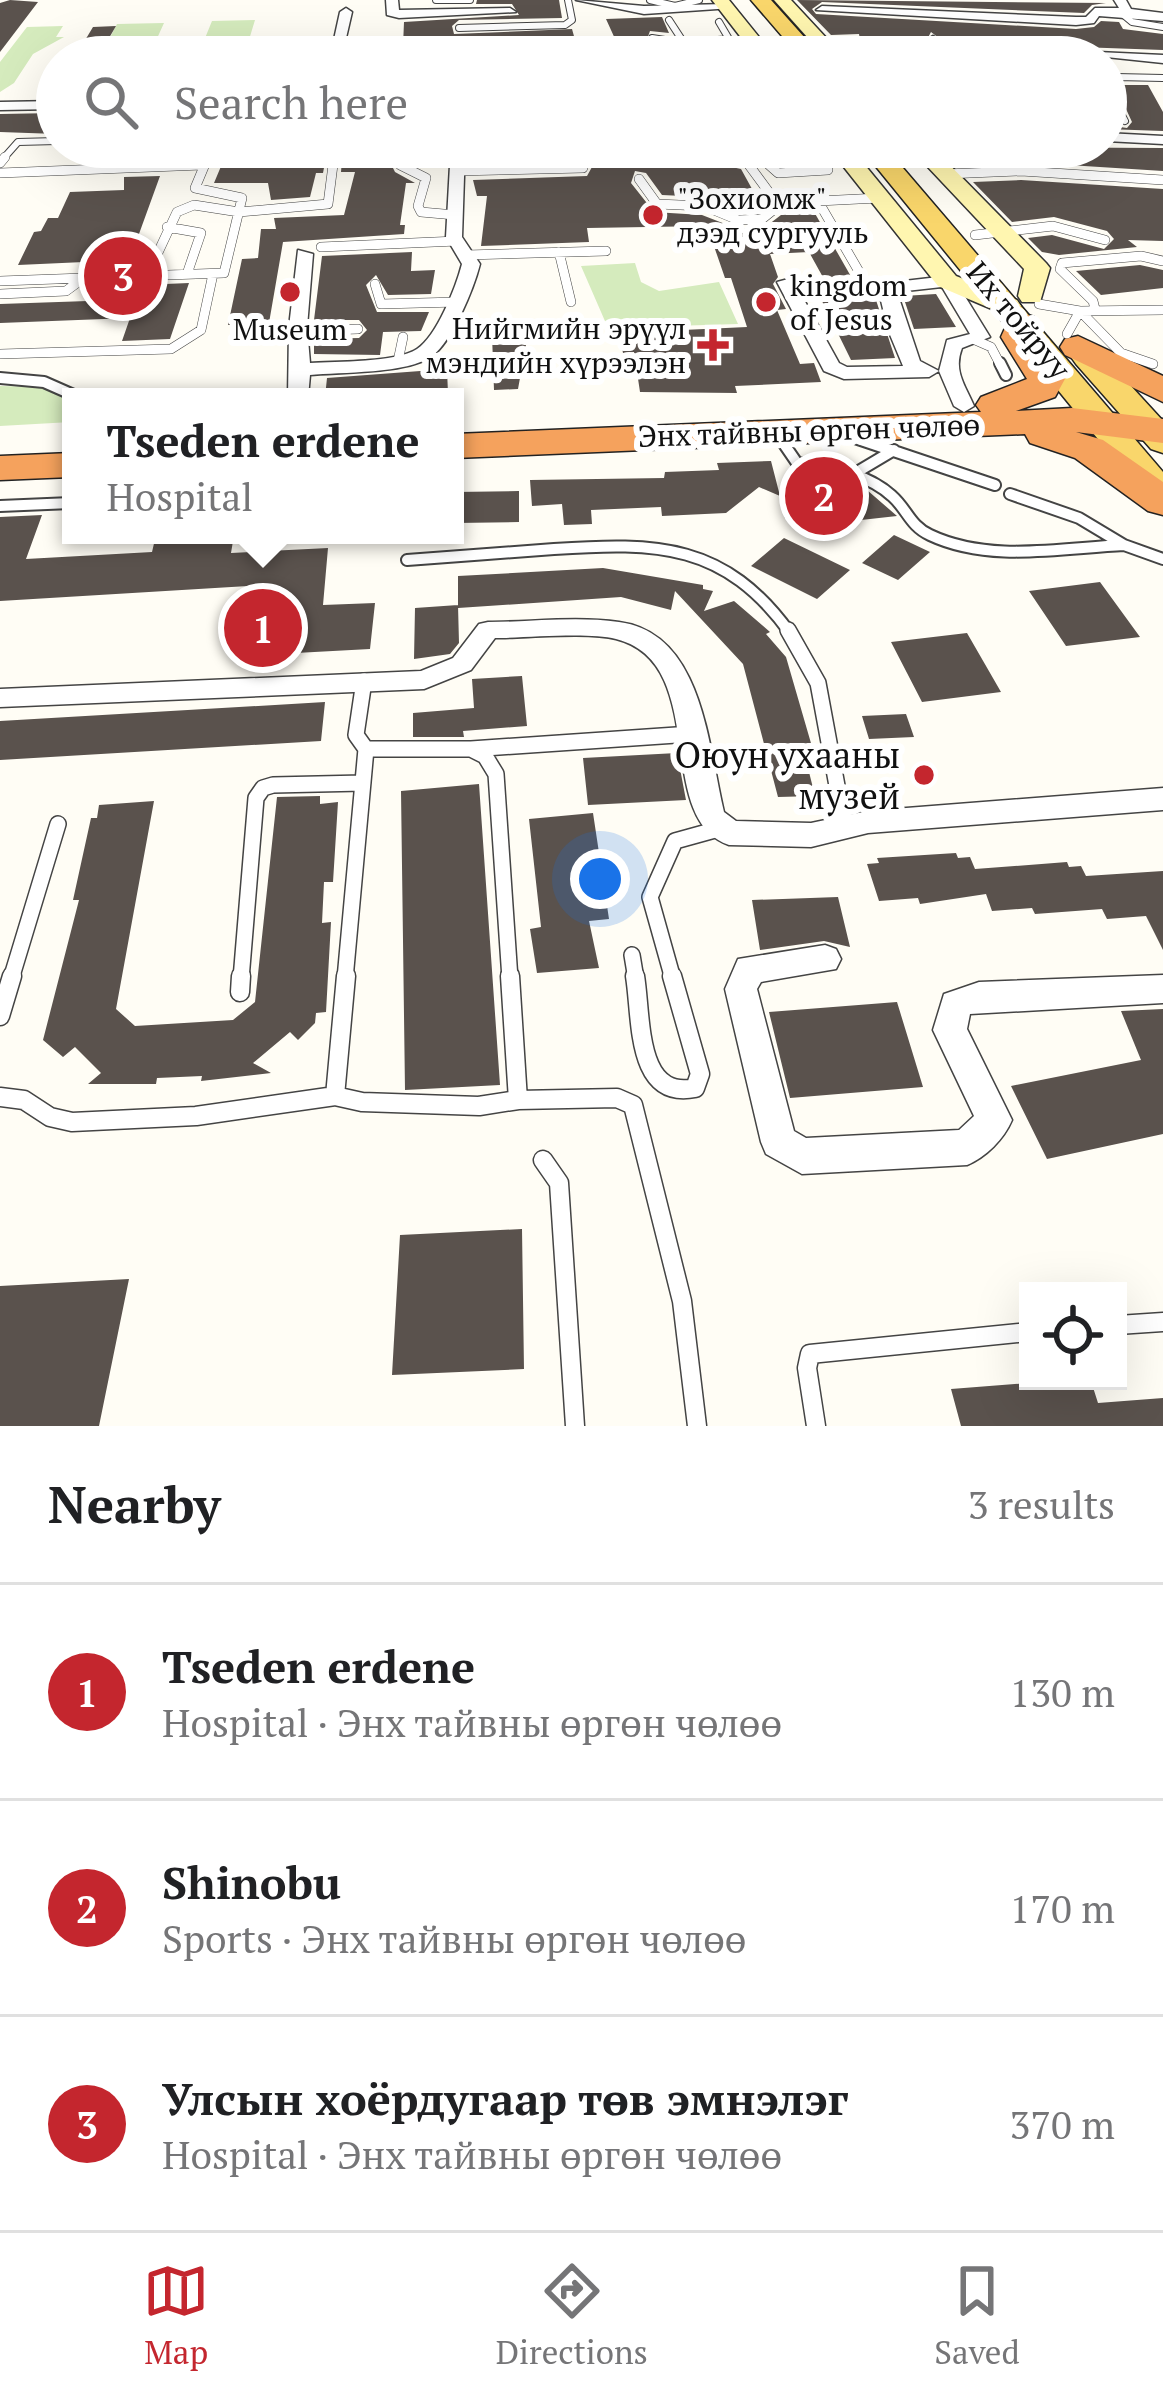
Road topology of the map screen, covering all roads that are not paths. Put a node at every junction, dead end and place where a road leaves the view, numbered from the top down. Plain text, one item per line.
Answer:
1 (392, 0) edge
2 (436, 0) edge
3 (470, 0) edge
4 (568, 0) edge
5 (583, 0) edge
6 (650, 0) edge
7 (699, 0) edge
8 (760, 0) edge
9 (727, 8) edge
10 (801, 8) edge
11 (1122, 8) edge
12 (346, 12) dead end
13 (510, 12) dead end
14 (1163, 17) edge
15 (669, 20) dead end
16 (1163, 27) edge
17 (459, 28) dead end
18 (341, 36) edge
19 (679, 36) edge
20 (749, 36) edge
21 (765, 36) edge
22 (792, 36) edge
23 (821, 36) edge
24 (1127, 57) edge
25 (1163, 59) edge
26 (1127, 77) edge
27 (1163, 78) edge
28 (36, 105) edge
29 (0, 106) edge
30 (1127, 138) edge
31 (1163, 140) edge
32 (36, 142) edge
33 (0, 164) edge
34 (126, 168) edge
35 (201, 168) edge
36 (333, 168) edge
37 (406, 168) edge
38 (457, 168) edge
39 (751, 168) edge
40 (768, 168) edge
41 (827, 168) edge
42 (855, 168) edge
43 (892, 168) edge
44 (917, 168) edge
45 (940, 168) edge
46 (0, 173) edge
47 (946, 174) junction
48 (639, 179) dead end
49 (1163, 180) edge
50 (302, 189) dead end
51 (879, 198) junction
52 (818, 201) junction
53 (798, 202) junction
54 (301, 207) junction
55 (238, 212) junction
56 (455, 215) junction
57 (167, 226) junction
58 (989, 234) junction
59 (1105, 240) dead end
60 (462, 248) junction
61 (312, 250) joint
62 (606, 251) dead end
63 (560, 252) junction
64 (1163, 261) edge
65 (187, 274) junction
66 (213, 274) junction
67 (861, 274) dead end
68 (147, 276) junction
69 (83, 278) junction
70 (0, 281) edge
71 (947, 281) junction
72 (786, 282) dead end
73 (375, 284) dead end
74 (0, 294) edge
75 (458, 302) junction
76 (571, 302) dead end
77 (1025, 307) junction
78 (1094, 309) junction
79 (1163, 310) edge
80 (358, 329) dead end
81 (1075, 330) junction
82 (298, 331) junction
83 (403, 337) dead end
84 (975, 340) junction
85 (0, 354) edge
86 (398, 361) junction
87 (301, 370) junction
88 (945, 370) junction
89 (916, 371) junction
90 (0, 378) edge
91 (299, 388) edge
92 (62, 390) edge
93 (988, 395) junction
94 (1142, 411) edge
95 (464, 429) edge
96 (775, 431) junction
97 (897, 437) junction
98 (464, 446) edge
99 (62, 447) edge
100 (0, 450) edge
101 (62, 465) edge
102 (0, 468) edge
103 (852, 475) junction
104 (995, 485) dead end
105 (1010, 494) dead end
106 (1163, 499) edge
107 (62, 503) edge
108 (0, 506) edge
109 (1124, 545) junction
110 (1163, 559) edge
111 (406, 560) dead end
112 (364, 681) junction
113 (0, 698) edge
114 (692, 734) junction
115 (471, 748) junction
116 (366, 749) junction
117 (363, 783) junction
118 (1163, 799) edge
119 (58, 824) dead end
120 (722, 828) junction
121 (845, 829) junction
122 (632, 955) dead end
123 (825, 959) dead end
124 (1163, 989) edge
125 (240, 992) dead end
126 (0, 1016) edge
127 (0, 1096) edge
128 (335, 1096) junction
129 (518, 1100) junction
130 (543, 1160) dead end
131 (1163, 1322) edge
132 (1127, 1324) edge
133 (1019, 1333) edge
134 (575, 1426) edge
135 (697, 1426) edge
136 (816, 1426) edge

1 - 13 street
2 - 3 lane
4 - 17 lane
5 - 9 street
6 - 7 lane
8 - 22 main road
9 - 20 street
9 - 21 main road
10 - 11 street
10 - 23 street
11 - 14 street
11 - 16 lane
12 - 18 street
15 - 19 lane
24 - 25 street
26 - 27 lane
28 - 29 street
30 - 31 street
32 - 33 lane
34 - 46 lane
35 - 55 lane
36 - 54 lane
37 - 56 lane
38 - 56 street
39 - 53 lane
40 - 41 lane
42 - 51 street
43 - 77 main road, Их тойруу
44 - 58 main road, Их тойруу
45 - 47 street
47 - 49 lane
47 - 58 street
48 - 53 lane
50 - 54 lane
51 - 52 lane
51 - 71 street
52 - 53 lane
52 - 67 lane
54 - 55 lane
55 - 57 lane
55 - 66 lane
56 - 60 street
57 - 65 lane
57 - 68 lane
58 - 59 lane
58 - 77 main road, Их тойруу
60 - 61 lane
60 - 63 lane
60 - 75 street
61 - 82 street
62 - 63 lane
63 - 76 lane
64 - 78 lane
65 - 66 lane
65 - 68 lane
66 - 85 lane
68 - 69 lane
69 - 70 lane
69 - 74 lane
71 - 77 street
71 - 84 street
71 - 89 street
72 - 89 street
73 - 75 lane
75 - 86 street
77 - 81 main road, Их тойруу
77 - 93 highway
77 - 94 main road, Их тойруу
78 - 79 lane
78 - 81 lane
80 - 82 lane
81 - 94 highway
82 - 87 street
83 - 86 lane
84 - 88 street
84 - 93 lane
86 - 87 street
87 - 91 street
88 - 89 street
88 - 93 street
90 - 92 lane
93 - 94 highway, Энх тайвны өргөн чөлөө
93 - 95 highway, Энх тайвны өргөн чөлөө
94 - 97 highway, Энх тайвны өргөн чөлөө
94 - 106 main road, Их тойруу
96 - 97 highway, Энх тайвны өргөн чөлөө
96 - 98 highway, Энх тайвны өргөн чөлөө
96 - 103 lane
97 - 103 lane
97 - 104 lane
97 - 106 highway
99 - 100 highway
101 - 102 highway
103 - 109 lane
105 - 109 lane
107 - 108 lane
109 - 110 lane
111 - 121 lane
112 - 113 street
112 - 114 street
112 - 116 lane
114 - 115 lane
114 - 120 street
115 - 116 lane
115 - 129 lane
116 - 117 lane
117 - 125 lane
117 - 128 lane
118 - 121 street
119 - 126 lane
120 - 121 street
120 - 122 lane
123 - 124 street
127 - 128 lane
128 - 129 lane
129 - 135 lane
130 - 134 lane
131 - 132 lane
133 - 136 lane

